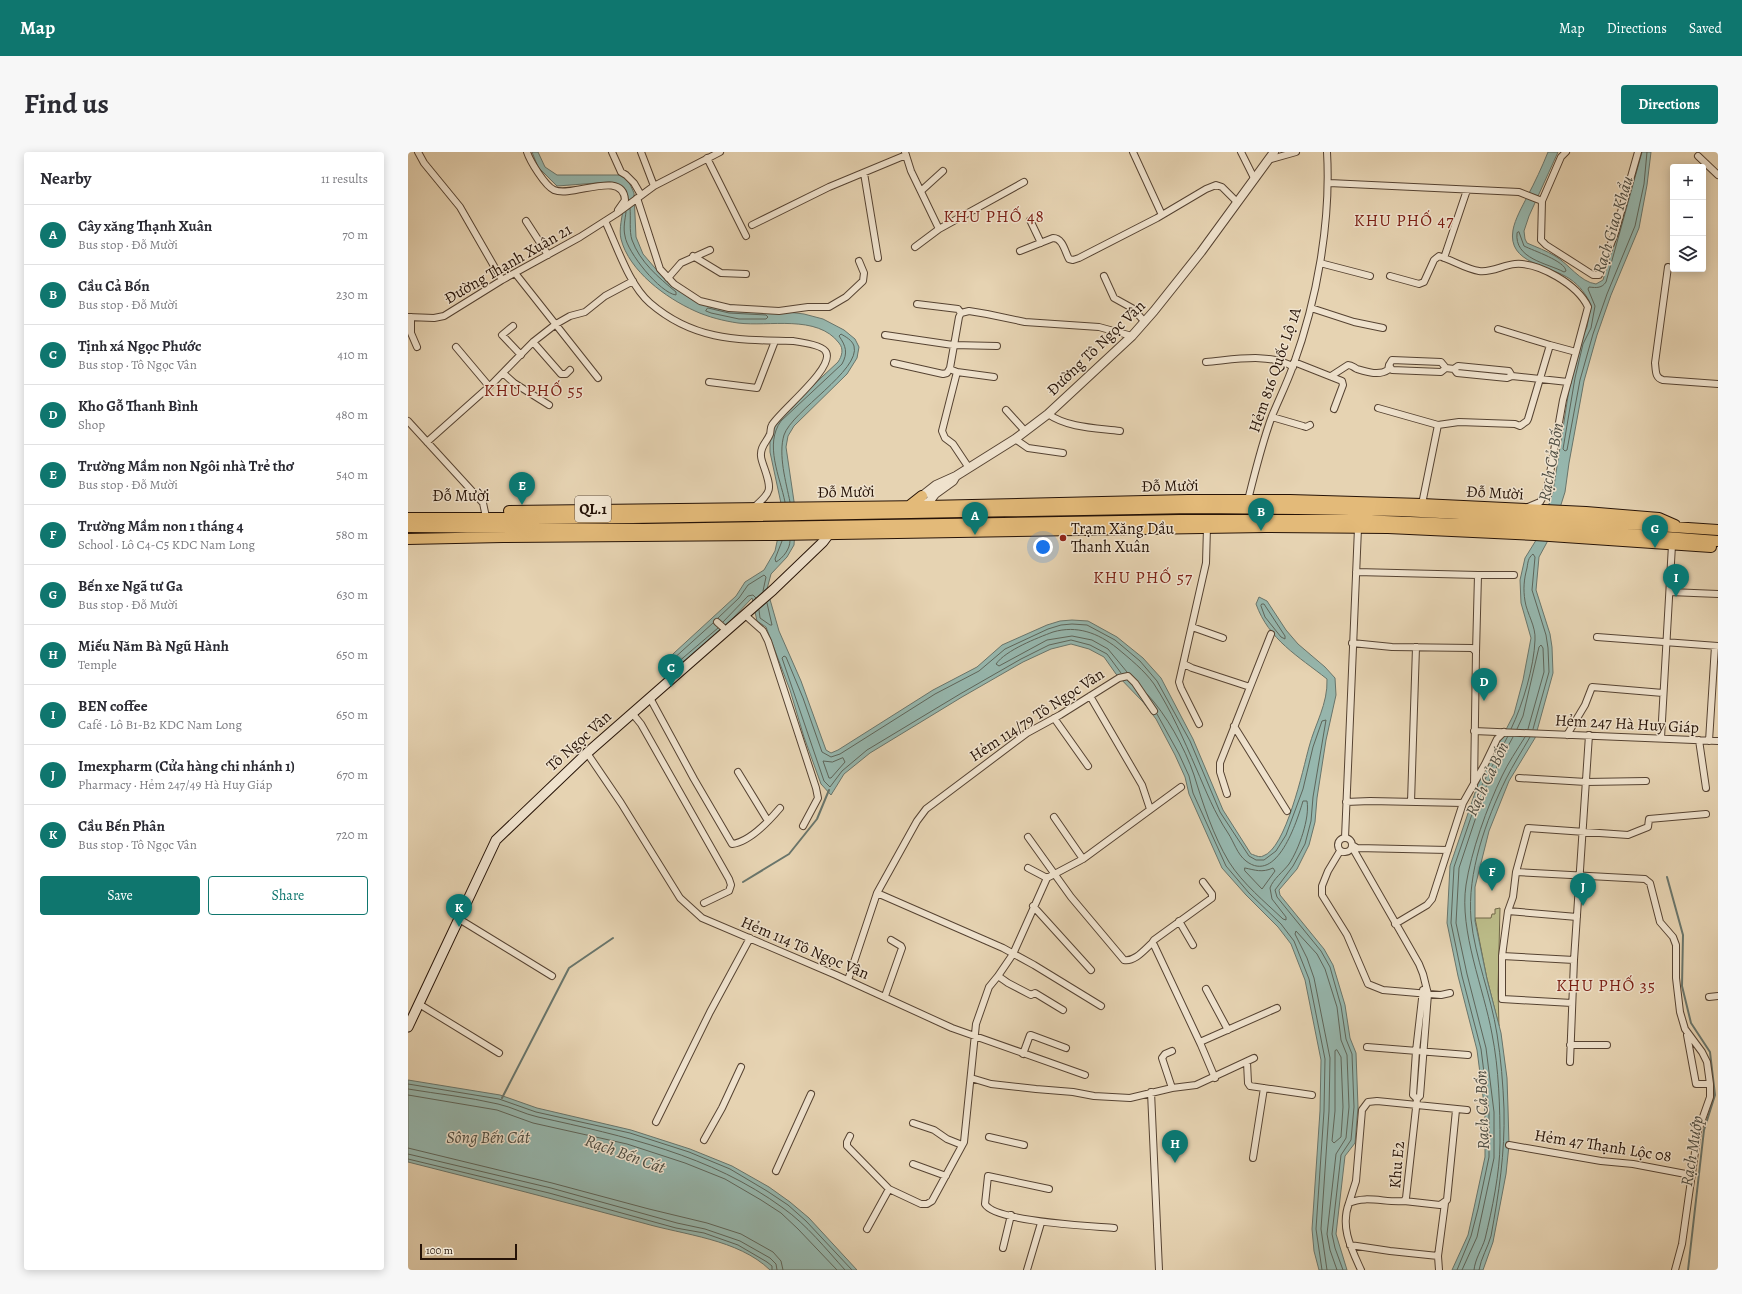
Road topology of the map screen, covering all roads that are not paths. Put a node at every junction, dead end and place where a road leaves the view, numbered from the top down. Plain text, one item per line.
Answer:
1 (418, 152) edge
2 (527, 152) edge
3 (612, 152) edge
4 (641, 152) edge
5 (720, 152) edge
6 (1133, 152) edge
7 (1241, 152) edge
8 (1274, 152) edge
9 (1296, 152) edge
10 (1327, 152) edge
11 (1566, 152) edge
12 (1638, 152) edge
13 (905, 154) edge
14 (1698, 156) dead end
15 (707, 158) junction
16 (1268, 160) junction
17 (943, 171) dead end
18 (864, 173) junction
19 (1718, 175) edge
20 (1254, 178) junction
21 (1024, 182) dead end
22 (1329, 183) junction
23 (654, 186) junction
24 (1467, 190) junction
25 (921, 191) junction
26 (638, 198) junction
27 (1541, 200) junction
28 (1237, 202) junction
29 (614, 215) junction
30 (1162, 215) junction
31 (1030, 220) dead end
32 (526, 221) dead end
33 (605, 221) junction
34 (752, 225) dead end
35 (939, 229) junction
36 (746, 236) dead end
37 (1041, 243) junction
38 (915, 247) dead end
39 (710, 250) dead end
40 (1020, 251) dead end
41 (548, 255) junction
42 (693, 256) junction
43 (878, 258) dead end
44 (1444, 258) junction
45 (859, 261) dead end
46 (1320, 263) junction
47 (1668, 267) dead end
48 (515, 273) junction
49 (746, 274) dead end
50 (1104, 276) dead end
51 (1370, 276) dead end
52 (1390, 276) dead end
53 (668, 278) junction
54 (502, 280) junction
55 (633, 281) junction
56 (917, 304) dead end
57 (1311, 308) junction
58 (961, 313) junction
59 (409, 317) edge
60 (1145, 322) junction
61 (556, 324) junction
62 (513, 326) dead end
63 (1383, 328) dead end
64 (1498, 329) dead end
65 (885, 335) dead end
66 (1132, 336) junction
67 (775, 341) junction
68 (533, 342) junction
69 (953, 345) junction
70 (1550, 345) junction
71 (997, 346) dead end
72 (417, 347) dead end
73 (456, 347) dead end
74 (1576, 352) junction
75 (520, 355) junction
76 (1206, 362) dead end
77 (894, 363) dead end
78 (1294, 365) junction
79 (1389, 365) junction
80 (950, 368) junction
81 (1446, 368) junction
82 (570, 370) dead end
83 (957, 372) junction
84 (503, 373) junction
85 (1331, 376) junction
86 (994, 377) dead end
87 (598, 378) dead end
88 (1540, 379) junction
89 (710, 382) dead end
90 (1568, 382) junction
91 (1718, 384) edge
92 (491, 385) junction
93 (549, 405) dead end
94 (1334, 408) dead end
95 (1378, 408) dead end
96 (1006, 410) dead end
97 (1048, 414) junction
98 (1272, 417) junction
99 (408, 421) edge
100 (1310, 425) dead end
101 (1438, 425) junction
102 (1025, 431) junction
103 (1120, 431) dead end
104 (1015, 439) junction
105 (427, 442) junction
106 (1063, 453) dead end
107 (969, 468) junction
108 (956, 476) junction
109 (922, 496) junction
110 (1248, 500) junction
111 (1422, 504) junction
112 (909, 506) junction
113 (753, 508) junction
114 (1522, 509) junction
115 (408, 511) edge
116 (486, 514) junction
117 (900, 514) junction
118 (408, 518) edge
119 (926, 519) junction
120 (777, 521) junction
121 (801, 521) junction
122 (1537, 522) junction
123 (1358, 524) junction
124 (1570, 524) junction
125 (408, 527) edge
126 (1207, 527) junction
127 (831, 530) junction
128 (1718, 530) edge
129 (549, 532) junction
130 (1683, 538) junction
131 (408, 539) edge
132 (1718, 541) edge
133 (1672, 545) junction
134 (1718, 548) edge
135 (1356, 572) junction
136 (1478, 575) junction
137 (1514, 575) dead end
138 (1670, 592) junction
139 (1718, 594) edge
140 (748, 612) junction
141 (717, 622) dead end
142 (1192, 627) junction
143 (725, 630) junction
144 (1271, 634) dead end
145 (1597, 637) dead end
146 (1223, 638) dead end
147 (1667, 642) junction
148 (1352, 643) junction
149 (1716, 646) edge
150 (1416, 647) junction
151 (1476, 652) junction
152 (1184, 664) junction
153 (1250, 687) junction
154 (1663, 693) junction
155 (1090, 696) junction
156 (650, 698) junction
157 (1154, 711) dead end
158 (632, 713) junction
159 (1054, 718) junction
160 (1199, 724) dead end
161 (1234, 726) junction
162 (1474, 731) junction
163 (1507, 732) junction
164 (1567, 735) junction
165 (1589, 735) junction
166 (1661, 738) junction
167 (1699, 740) junction
168 (1709, 741) junction
169 (1718, 741) edge
170 (588, 753) junction
171 (1088, 766) dead end
172 (738, 772) dead end
173 (1520, 778) dead end
174 (1646, 781) dead end
175 (1586, 782) junction
176 (1474, 786) junction
177 (1181, 787) dead end
178 (1706, 788) dead end
179 (1227, 794) dead end
180 (1346, 802) junction
181 (1411, 802) junction
182 (1463, 803) junction
183 (780, 808) dead end
184 (1150, 809) junction
185 (1287, 811) dead end
186 (1706, 814) dead end
187 (1054, 817) dead end
188 (768, 821) junction
189 (803, 826) dead end
190 (1582, 832) junction
191 (1028, 837) dead end
192 (1345, 838) junction
193 (1352, 846) junction
194 (1448, 850) junction
195 (1340, 851) junction
196 (1083, 859) junction
197 (1028, 868) dead end
198 (1516, 872) junction
199 (1053, 875) junction
200 (1580, 875) junction
201 (1047, 878) junction
202 (1203, 882) dead end
203 (877, 893) junction
204 (704, 903) dead end
205 (1033, 906) junction
206 (1508, 911) junction
207 (1577, 917) junction
208 (458, 919) junction
209 (1179, 921) junction
210 (1395, 924) junction
211 (750, 938) junction
212 (890, 940) dead end
213 (1152, 943) junction
214 (1193, 945) dead end
215 (1013, 954) junction
216 (1502, 956) junction
217 (1574, 960) junction
218 (1091, 970) dead end
219 (552, 976) dead end
220 (998, 976) junction
221 (848, 980) junction
222 (1425, 984) junction
223 (1206, 988) dead end
224 (1450, 993) dead end
225 (1421, 994) junction
226 (1428, 994) junction
227 (885, 996) junction
228 (1718, 996) edge
229 (1710, 997) dead end
230 (1572, 1003) junction
231 (419, 1004) junction
232 (1101, 1006) dead end
233 (1277, 1008) dead end
234 (1063, 1010) dead end
235 (411, 1012) edge
236 (408, 1027) edge
237 (1228, 1030) junction
238 (1687, 1033) junction
239 (976, 1036) junction
240 (1200, 1042) junction
241 (1570, 1045) junction
242 (1607, 1045) dead end
243 (1367, 1047) dead end
244 (1066, 1048) dead end
245 (1172, 1051) dead end
246 (1416, 1051) junction
247 (1423, 1051) junction
248 (499, 1053) dead end
249 (1023, 1054) junction
250 (1468, 1055) dead end
251 (1254, 1058) dead end
252 (1247, 1062) junction
253 (1570, 1062) dead end
254 (741, 1067) dead end
255 (1085, 1075) dead end
256 (971, 1078) junction
257 (1215, 1078) junction
258 (1710, 1084) junction
259 (1172, 1088) junction
260 (1264, 1088) junction
261 (1151, 1092) junction
262 (811, 1094) dead end
263 (1312, 1095) dead end
264 (1416, 1099) junction
265 (1713, 1099) edge
266 (1416, 1106) junction
267 (1456, 1110) junction
268 (1467, 1110) dead end
269 (656, 1122) dead end
270 (913, 1123) dead end
271 (850, 1136) dead end
272 (989, 1137) dead end
273 (704, 1140) dead end
274 (962, 1145) junction
275 (1024, 1145) dead end
276 (1510, 1145) dead end
277 (1253, 1158) dead end
278 (913, 1164) dead end
279 (776, 1170) dead end
280 (1691, 1175) junction
281 (946, 1176) junction
282 (889, 1189) junction
283 (1049, 1189) dead end
284 (1404, 1202) junction
285 (1444, 1202) junction
286 (1349, 1203) junction
287 (1012, 1215) junction
288 (1041, 1223) junction
289 (1114, 1228) dead end
290 (867, 1230) dead end
291 (1350, 1246) junction
292 (1003, 1248) dead end
293 (1438, 1256) junction
294 (1027, 1270) edge
295 (1159, 1270) edge
296 (1361, 1270) edge
297 (1439, 1270) edge
298 (1675, 1270) edge

1 - 54 street
2 - 29 street
3 - 26 street
4 - 23 street
5 - 15 street
6 - 30 street
7 - 20 street
8 - 16 street, Đường Tô Ngọc Vân
9 - 16 street
10 - 22 street, Hẻm 816 Quốc Lộ 1A
11 - 27 street
12 - 27 street
13 - 18 street
13 - 25 street
14 - 19 street
15 - 23 street
15 - 36 street
16 - 20 street, Đường Tô Ngọc Vân
17 - 25 street
18 - 34 street
18 - 43 street
20 - 28 street, Đường Tô Ngọc Vân
21 - 35 street
22 - 24 street
22 - 46 street, Hẻm 816 Quốc Lộ 1A
23 - 26 street
24 - 27 street
24 - 44 street
25 - 35 street
26 - 29 street, Đường Thạnh Xuân 21
26 - 53 street
28 - 30 street
28 - 60 street, Đường Tô Ngọc Vân
29 - 33 street, Đường Thạnh Xuân 21
30 - 37 street
31 - 37 street
32 - 41 street
33 - 41 street, Đường Thạnh Xuân 21
33 - 55 street
35 - 38 street
37 - 40 street
39 - 42 street
41 - 48 street, Đường Thạnh Xuân 21
42 - 49 street
42 - 53 street
44 - 52 street
44 - 74 street
45 - 53 street
46 - 51 street
46 - 57 street, Hẻm 816 Quốc Lộ 1A
47 - 91 street
48 - 54 street, Đường Thạnh Xuân 21
48 - 61 street
50 - 60 street
54 - 59 street, Đường Thạnh Xuân 21
55 - 61 street
55 - 67 street
56 - 58 street
57 - 63 street
57 - 78 street, Hẻm 816 Quốc Lộ 1A
58 - 66 street
58 - 69 street
59 - 72 street
60 - 66 street, Đường Tô Ngọc Vân
61 - 68 street
61 - 87 street
62 - 75 street
64 - 70 street
65 - 69 street
66 - 97 street, Đường Tô Ngọc Vân
67 - 89 street
67 - 113 street
68 - 75 street
68 - 82 street
69 - 71 street
69 - 80 street
70 - 74 street
70 - 88 street
73 - 92 street
74 - 90 street
75 - 84 street
76 - 78 street
77 - 80 street
78 - 85 street
78 - 98 street, Hẻm 816 Quốc Lộ 1A
79 - 81 street
79 - 81 street
79 - 85 street
80 - 83 street
81 - 88 street
83 - 86 street
83 - 107 street
84 - 92 street
84 - 93 street
85 - 94 street
88 - 90 street
88 - 101 street
90 - 114 street
92 - 105 street
95 - 101 street
96 - 102 street
97 - 102 street, Đường Tô Ngọc Vân
97 - 103 street
98 - 100 street
98 - 110 street, Hẻm 816 Quốc Lộ 1A
99 - 105 street
101 - 111 street
102 - 104 street, Đường Tô Ngọc Vân
104 - 106 street
104 - 107 street, Đường Tô Ngọc Vân
105 - 116 street
107 - 108 street, Đường Tô Ngọc Vân
108 - 109 street, Đường Tô Ngọc Vân
108 - 119 street
109 - 112 highway
109 - 119 street
110 - 111 highway, Đỗ Mười / QL.1
110 - 119 highway, Đỗ Mười / QL.1
111 - 114 highway, Đỗ Mười / QL.1
112 - 117 highway
112 - 119 highway, Đỗ Mười / QL.1
112 - 121 highway, Đỗ Mười / QL.1
113 - 116 highway, Đỗ Mười / QL.1
113 - 120 highway, Đỗ Mười / QL.1
114 - 122 highway, Đỗ Mười / QL.1
115 - 116 highway, Đỗ Mười / QL.1
116 - 118 highway, Đỗ Mười / QL.1
116 - 120 highway, Đỗ Mười / QL.1
117 - 119 highway, Đỗ Mười / QL.1
117 - 121 highway, Đỗ Mười / QL.1
119 - 122 highway, Đỗ Mười / QL.1
119 - 123 highway, Đỗ Mười / QL.1
119 - 126 highway, Đỗ Mười / QL.1
119 - 127 highway, Đỗ Mười / QL.1
120 - 121 highway, QL.1
120 - 121 highway, QL.1
120 - 129 highway, Đỗ Mười / QL.1
121 - 127 highway, Đỗ Mười / QL.1
122 - 123 highway, Đỗ Mười / QL.1
122 - 124 highway, QL.1
122 - 124 highway, QL.1
123 - 126 highway, Đỗ Mười / QL.1
123 - 135 street
124 - 130 highway, QL.1
124 - 130 highway, QL.1
124 - 133 highway, QL.1
125 - 129 highway, Đỗ Mười / QL.1
126 - 142 street
127 - 140 main road, Tô Ngọc Vân
128 - 130 highway, QL.1
129 - 131 highway, Đỗ Mười / QL.1
130 - 132 highway, QL.1
130 - 133 highway, QL.1
130 - 134 highway, QL.1
133 - 138 street
135 - 136 street
135 - 148 street
136 - 137 street
136 - 151 street
138 - 139 street
138 - 147 street
140 - 143 main road, Tô Ngọc Vân
140 - 189 street
141 - 143 street
142 - 146 street
142 - 152 street
143 - 156 main road, Tô Ngọc Vân
144 - 153 street
145 - 147 street
147 - 149 street
147 - 154 street
148 - 150 street
148 - 180 street
149 - 168 street
150 - 151 street
150 - 181 street
151 - 162 street
152 - 153 street
152 - 160 street
153 - 161 street
154 - 164 street
154 - 166 street
155 - 157 street, Hẻm 114/79 Tô Ngọc Vân
155 - 159 street, Hẻm 114/79 Tô Ngọc Vân
155 - 184 street
156 - 158 main road, Tô Ngọc Vân
156 - 188 street
158 - 170 main road, Tô Ngọc Vân
158 - 204 street
159 - 171 street
159 - 203 street, Hẻm 114/79 Tô Ngọc Vân
161 - 179 street
161 - 185 street
162 - 163 street, Hẻm 247 Hà Huy Giáp
162 - 176 street
163 - 164 street, Hẻm 247 Hà Huy Giáp
163 - 176 street
164 - 165 street, Hẻm 247 Hà Huy Giáp
165 - 166 street, Hẻm 247 Hà Huy Giáp
165 - 175 street
166 - 167 street, Hẻm 247 Hà Huy Giáp
167 - 168 street, Hẻm 247 Hà Huy Giáp
167 - 178 street
168 - 169 street, Hẻm 247 Hà Huy Giáp
170 - 208 main road, Tô Ngọc Vân
170 - 211 street, Hẻm 114 Tô Ngọc Vân
172 - 188 street
173 - 175 street
174 - 175 street
175 - 190 street
176 - 182 street
177 - 184 street
180 - 181 street
180 - 192 street
181 - 182 street
182 - 194 street
183 - 188 street
184 - 196 street
186 - 190 street
187 - 196 street
190 - 198 street
190 - 200 street
191 - 199 street
192 - 193 street
192 - 195 street
193 - 194 street
193 - 195 street
193 - 210 street
194 - 210 street
195 - 225 street
196 - 199 street
197 - 201 street
198 - 200 street
198 - 206 street
199 - 201 street
199 - 213 street
200 - 207 street
200 - 238 street
201 - 205 street
202 - 209 street
203 - 215 street
203 - 221 street, Hẻm 114/79 Tô Ngọc Vân
205 - 215 street
205 - 218 street
206 - 207 street
206 - 216 street
207 - 217 street
208 - 219 street
208 - 231 main road, Tô Ngọc Vân
209 - 213 street
209 - 214 street
210 - 222 street
211 - 221 street, Hẻm 114 Tô Ngọc Vân
211 - 269 street
212 - 227 street
213 - 240 street
215 - 220 street
215 - 232 street
216 - 217 street
216 - 230 street
217 - 230 street
220 - 234 street
220 - 239 street
221 - 227 street, Hẻm 114 Tô Ngọc Vân
222 - 225 street
222 - 226 street
223 - 237 street
224 - 226 street
225 - 226 street
225 - 246 street
226 - 247 street
227 - 239 street, Hẻm 114 Tô Ngọc Vân
228 - 229 street
230 - 241 street
231 - 235 main road, Tô Ngọc Vân
231 - 248 street
233 - 237 street
235 - 236 main road, Tô Ngọc Vân
237 - 240 street
238 - 258 street
238 - 258 street
239 - 249 street, Hẻm 114 Tô Ngọc Vân
239 - 256 street
240 - 257 street
241 - 242 street
241 - 253 street
243 - 246 street
244 - 249 street
245 - 259 street
246 - 247 street
246 - 264 street
247 - 250 street
247 - 264 street
249 - 255 street, Hẻm 114 Tô Ngọc Vân
251 - 252 street
252 - 257 street
252 - 260 street
254 - 273 street
256 - 261 street
256 - 274 street
257 - 259 street
258 - 265 street
259 - 261 street
260 - 263 street
260 - 277 street
261 - 295 street
262 - 279 street
264 - 266 street, Khu E2
265 - 280 street
266 - 267 street
266 - 284 street, Khu E2
266 - 286 street
267 - 268 street
267 - 285 street
270 - 274 street
271 - 282 street
272 - 275 street
274 - 281 street
276 - 280 street, Hẻm 47 Thạnh Lộc 08
278 - 281 street
280 - 298 street
281 - 282 street
282 - 290 street
283 - 287 street
284 - 285 street
284 - 286 street, Khu E2
285 - 293 street
286 - 291 street
287 - 288 street
287 - 292 street
288 - 289 street
288 - 294 street
291 - 293 street
291 - 296 street
293 - 297 street

